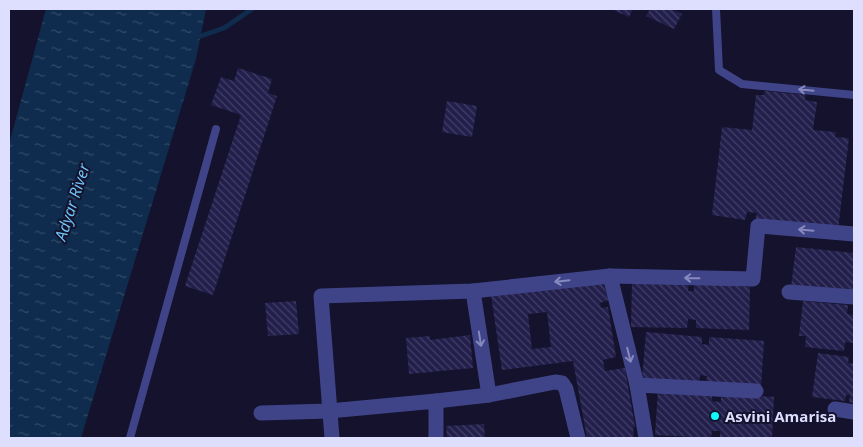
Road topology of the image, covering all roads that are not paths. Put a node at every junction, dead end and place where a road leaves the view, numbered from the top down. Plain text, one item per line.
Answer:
1 (716, 9) edge
2 (854, 95) edge
3 (216, 130) dead end
4 (854, 234) edge
5 (610, 276) junction
6 (473, 291) junction
7 (789, 292) dead end
8 (854, 297) edge
9 (637, 385) junction
10 (756, 391) dead end
11 (488, 395) junction
12 (436, 401) junction
13 (835, 409) dead end
14 (329, 411) junction
15 (854, 412) edge
16 (261, 413) dead end
17 (130, 438) edge
18 (332, 438) edge
19 (436, 438) edge
20 (578, 438) edge
21 (646, 438) edge

2 -> 1 lane
3 - 17 lane
4 -> 5 street
5 -> 6 street
5 -> 9 street
6 -> 11 street
6 - 14 street
7 - 8 street
9 - 10 street
9 - 21 street
11 - 12 street
11 - 20 street
12 - 14 street
12 - 19 street
13 - 15 street
14 - 16 street
14 - 18 street

